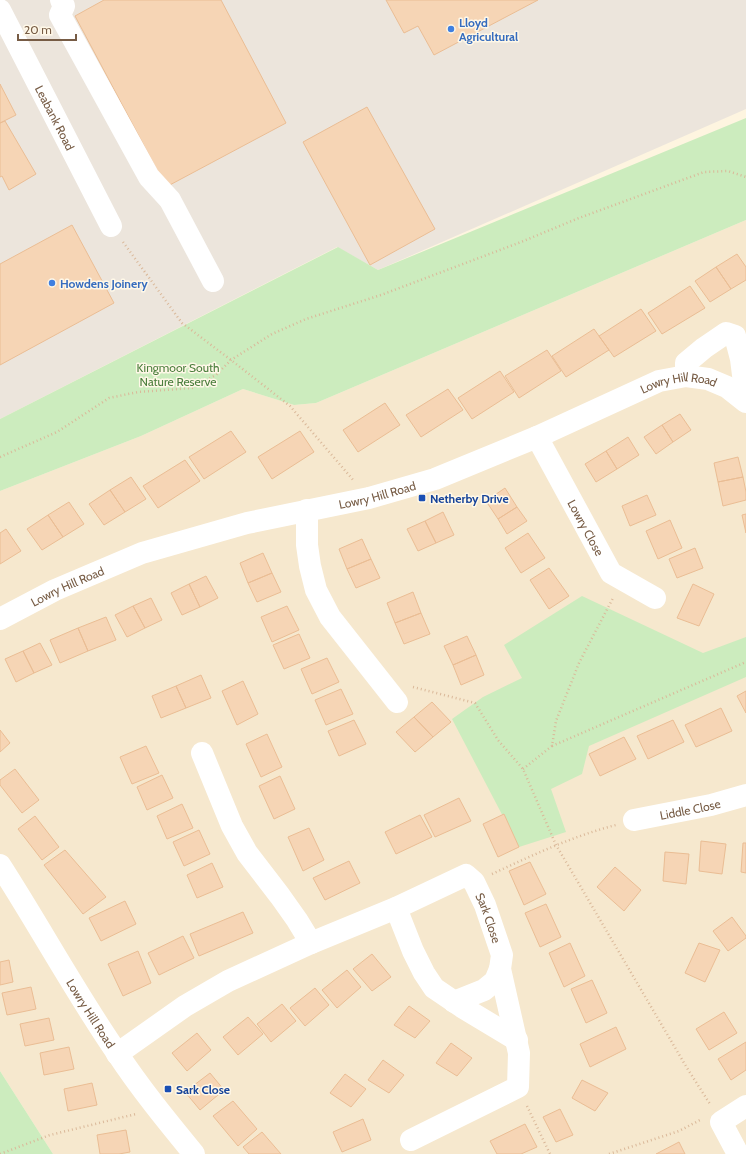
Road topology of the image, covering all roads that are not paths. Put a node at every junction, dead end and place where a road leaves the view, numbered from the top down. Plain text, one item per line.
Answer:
1 (61, 0) edge
2 (0, 10) edge
3 (111, 226) road end
4 (213, 281) dead end
5 (686, 376) junction
6 (741, 397) edge
7 (537, 437) junction
8 (307, 510) junction
9 (655, 598) dead end
10 (0, 619) edge
11 (403, 694) road end
12 (202, 753) dead end
13 (746, 795) edge
14 (634, 820) road end
15 (0, 865) edge
16 (396, 908) junction
17 (311, 943) junction
18 (500, 969) junction
19 (454, 1002) junction
20 (517, 1040) junction
21 (117, 1054) junction
22 (746, 1106) edge
23 (411, 1140) dead end
24 (194, 1154) edge
25 (738, 1154) edge

1 - 4 street
2 - 3 street, Leabank Road
5 - 6 street, Lowry Hill Road
5 - 6 street
5 - 7 street, Lowry Hill Road
7 - 8 street, Lowry Hill Road
7 - 9 street, Lowry Close
8 - 10 street, Lowry Hill Road
8 - 11 street
12 - 17 street
13 - 14 street, Liddle Close
15 - 21 street, Lowry Hill Road
16 - 17 street, Sark Close
16 - 18 street, Sark Close
16 - 19 street
17 - 21 street, Sark Close
18 - 19 street
18 - 20 street, Sark Close
19 - 20 street
20 - 23 street, Sark Close
21 - 24 street, Lowry Hill Road
22 - 25 street

